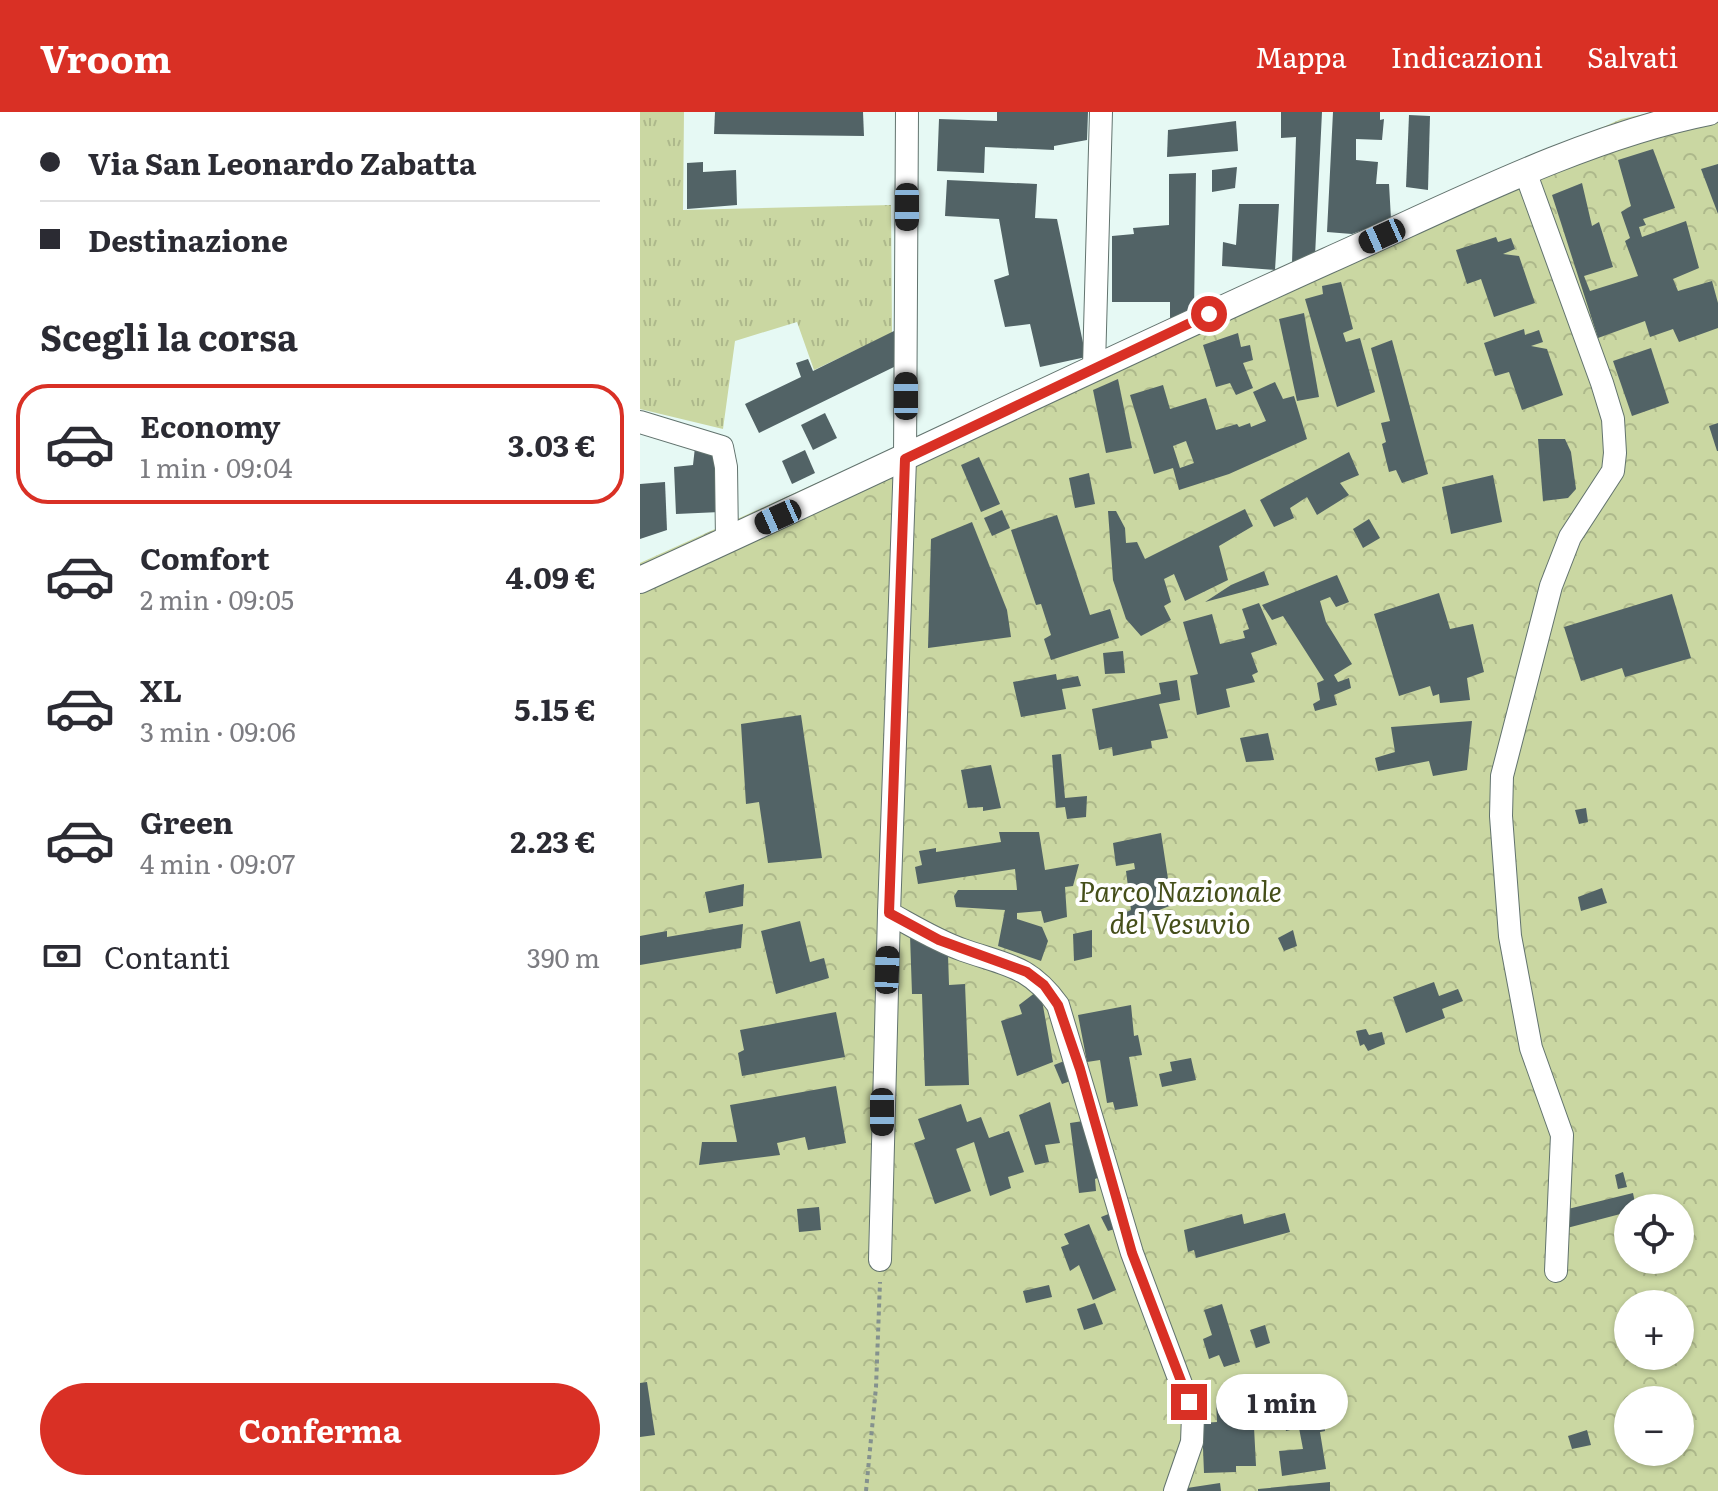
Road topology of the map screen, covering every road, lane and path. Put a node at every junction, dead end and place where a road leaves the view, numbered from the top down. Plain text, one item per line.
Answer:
1 (907, 112) edge
2 (1101, 112) edge
3 (1709, 112) edge
4 (1526, 174) junction
5 (1094, 366) junction
6 (640, 422) edge
7 (905, 459) junction
8 (727, 540) junction
9 (640, 580) edge
10 (889, 913) junction
11 (880, 1260) joint
12 (1556, 1271) dead end
13 (866, 1491) edge
14 (1175, 1491) edge

1 - 7 street
2 - 5 street
3 - 4 street
4 - 5 street
4 - 12 street
5 - 7 street
6 - 8 street
7 - 8 street
7 - 10 street
8 - 9 street
10 - 11 street
10 - 14 street
11 - 13 path

